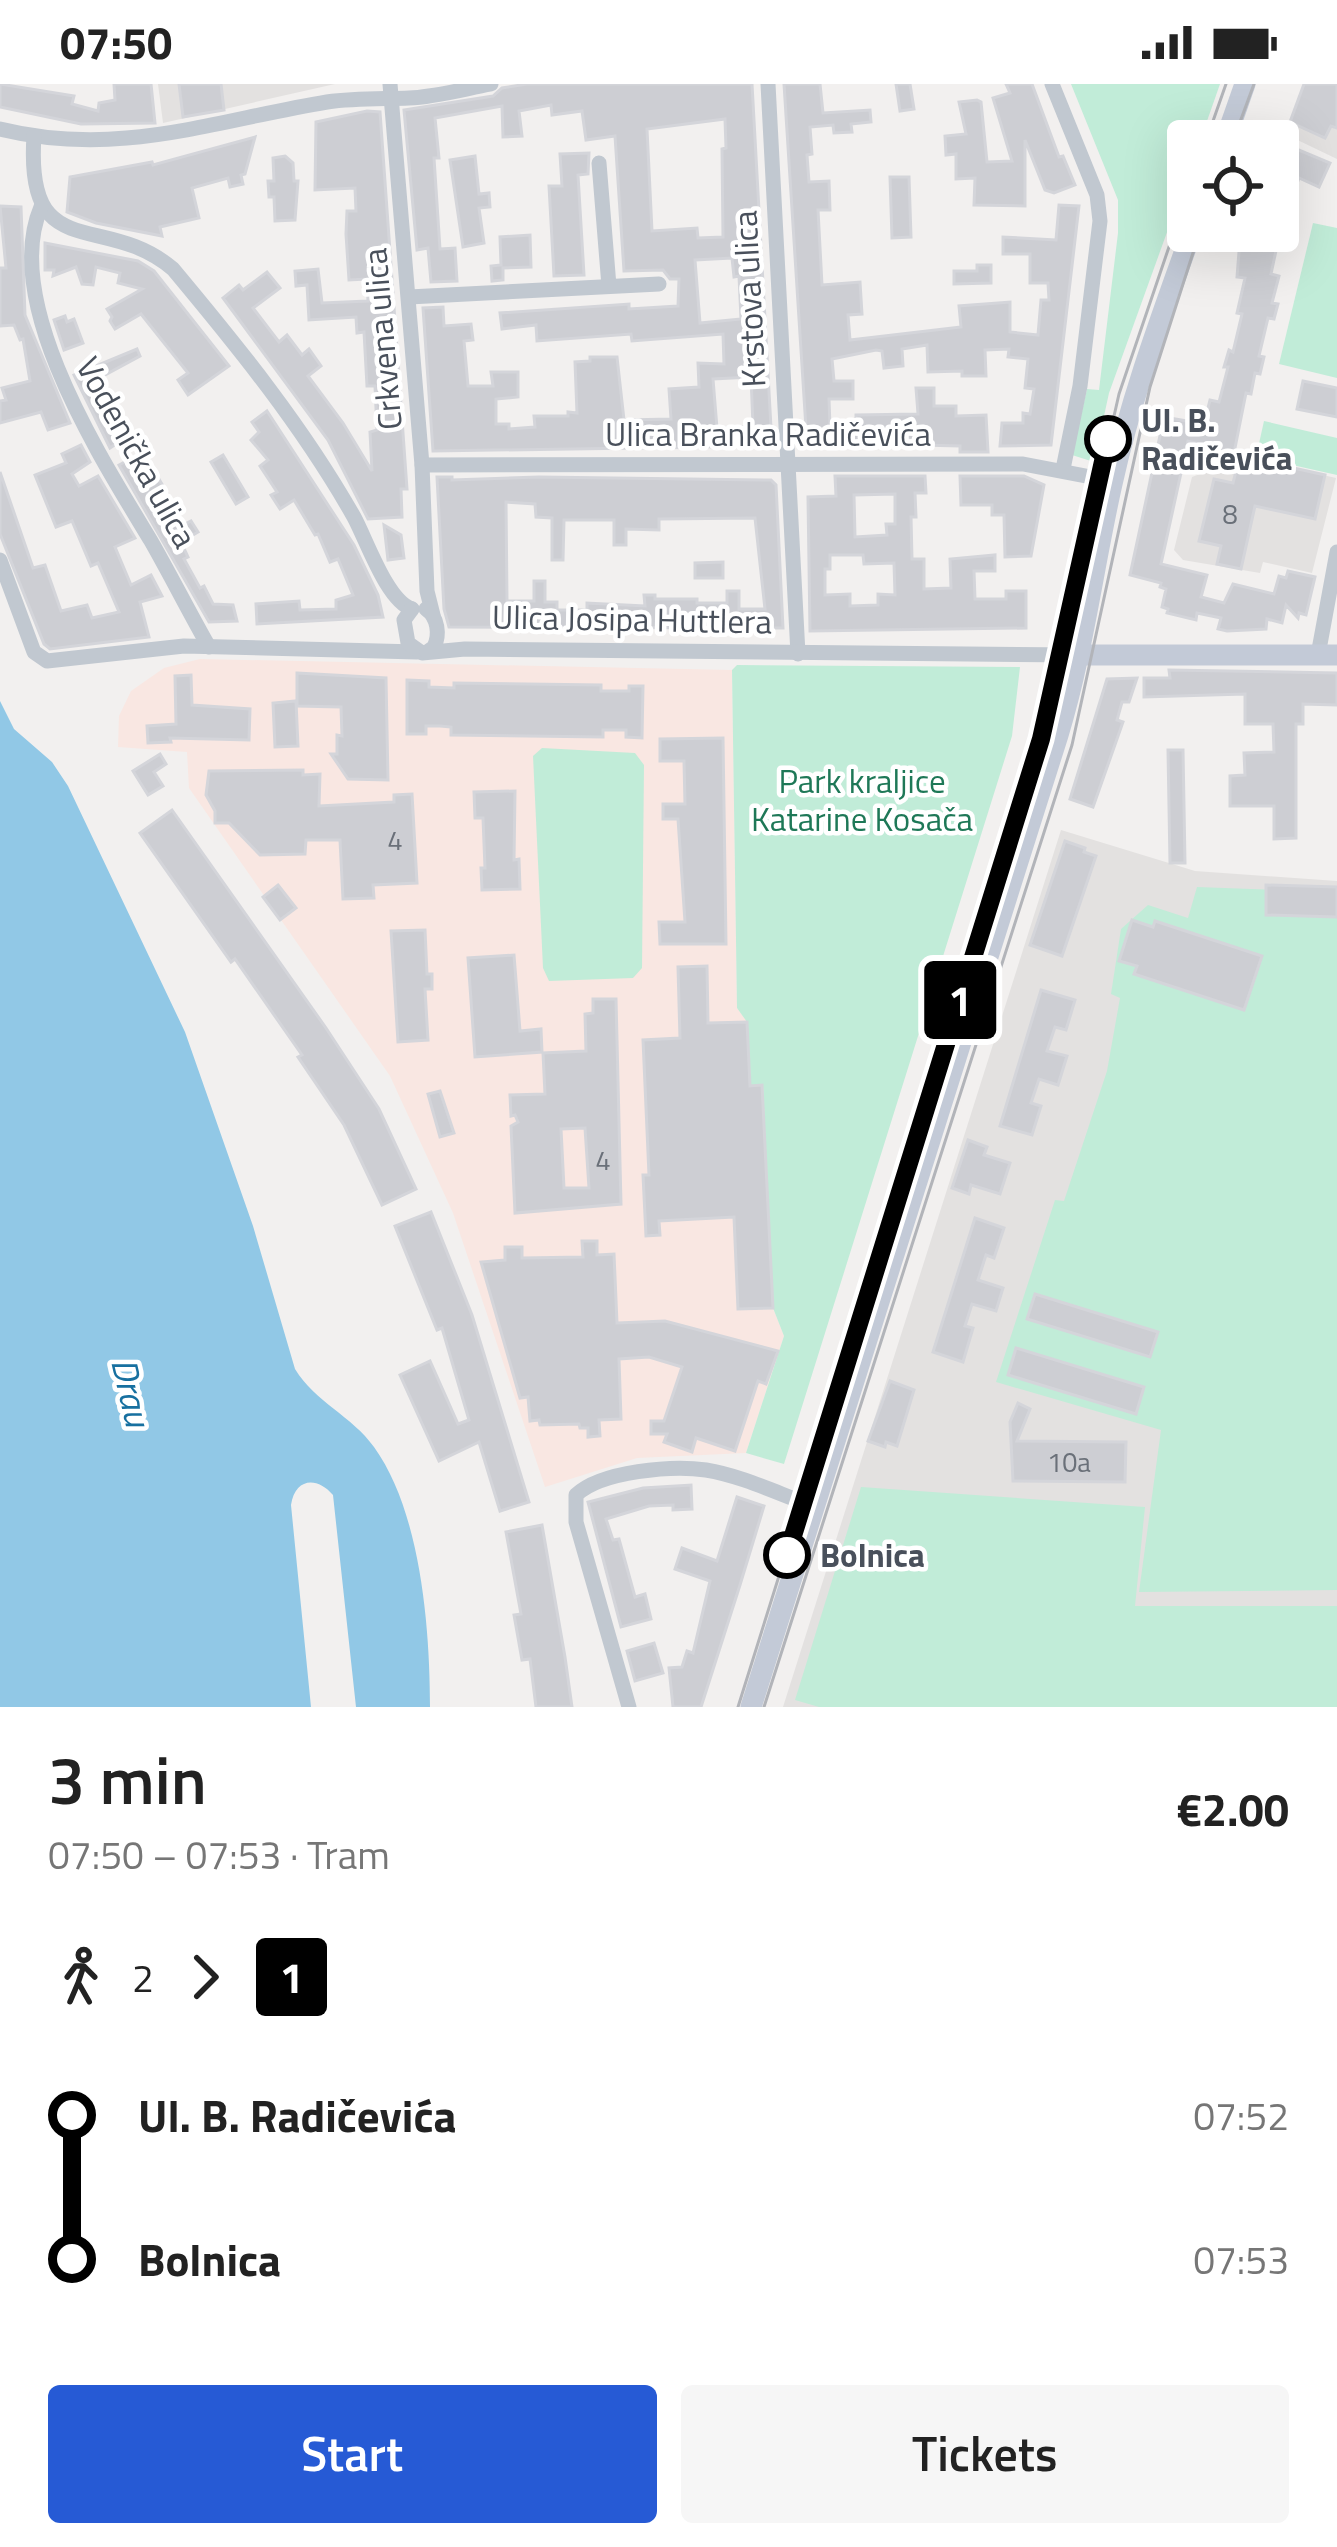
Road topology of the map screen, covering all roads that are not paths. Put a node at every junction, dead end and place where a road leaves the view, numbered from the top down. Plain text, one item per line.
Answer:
1 (490, 84) edge
2 (768, 84) edge
3 (1052, 84) edge
4 (1245, 84) edge
5 (391, 90) edge
6 (1232, 120) edge
7 (0, 129) edge
8 (34, 136) junction
9 (599, 163) dead end
10 (41, 207) junction
11 (1184, 252) edge
12 (659, 284) dead end
13 (609, 286) junction
14 (409, 297) junction
15 (788, 464) junction
16 (422, 465) junction
17 (1063, 470) junction
18 (1112, 481) junction
19 (1337, 552) edge
20 (0, 560) edge
21 (425, 616) junction
22 (406, 631) junction
23 (209, 647) junction
24 (465, 649) junction
25 (422, 652) junction
26 (377, 653) junction
27 (798, 654) junction
28 (1078, 655) junction
29 (1328, 655) edge
30 (816, 1508) junction
31 (628, 1707) edge
32 (751, 1707) edge

1 - 5 street
2 - 15 street, Krstova ulica
3 - 17 street
4 - 6 main road
5 - 8 street
5 - 14 street, Crkvena ulica
7 - 8 street
8 - 10 street, Vodenička ulica
9 - 13 street
10 - 21 street
10 - 23 street, Vodenička ulica
11 - 18 main road
12 - 13 street
13 - 14 street
14 - 16 street, Crkvena ulica
15 - 16 street, Ulica Branka Radičevića
15 - 17 street, Ulica Branka Radičevića
15 - 27 street, Krstova ulica
16 - 21 street, Crkvena ulica
17 - 18 street, Ulica Branka Radičevića
18 - 28 main road
19 - 29 street
20 - 23 street, Ulica Josipa Huttlera
21 - 22 street
21 - 24 street, Ulica Josipa Huttlera
21 - 25 street
22 - 25 street
22 - 26 street
23 - 26 street, Ulica Josipa Huttlera
24 - 25 street, Ulica Josipa Huttlera
24 - 27 street, Ulica Josipa Huttlera
25 - 26 street, Ulica Josipa Huttlera
27 - 28 street
28 - 29 main road
28 - 30 main road
30 - 31 street
30 - 32 main road

